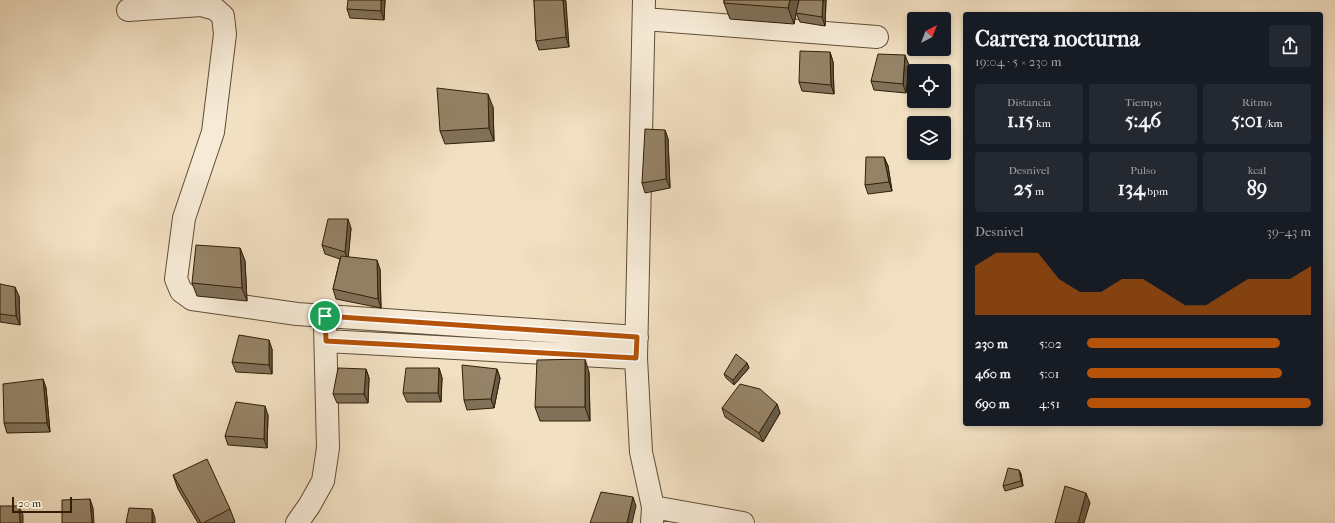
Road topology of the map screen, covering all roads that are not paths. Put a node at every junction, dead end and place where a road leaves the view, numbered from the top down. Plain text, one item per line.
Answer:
1 (644, 9) edge
2 (128, 10) dead end
3 (877, 37) dead end
4 (325, 316) junction
5 (637, 337) junction
6 (326, 341) junction
7 (636, 358) junction
8 (652, 515) edge
9 (297, 523) edge
10 (743, 523) edge

1 - 3 street
1 - 5 street
2 - 4 street
4 - 5 street
4 - 6 street
5 - 7 street
6 - 7 street
6 - 9 street
7 - 8 street
8 - 10 street

